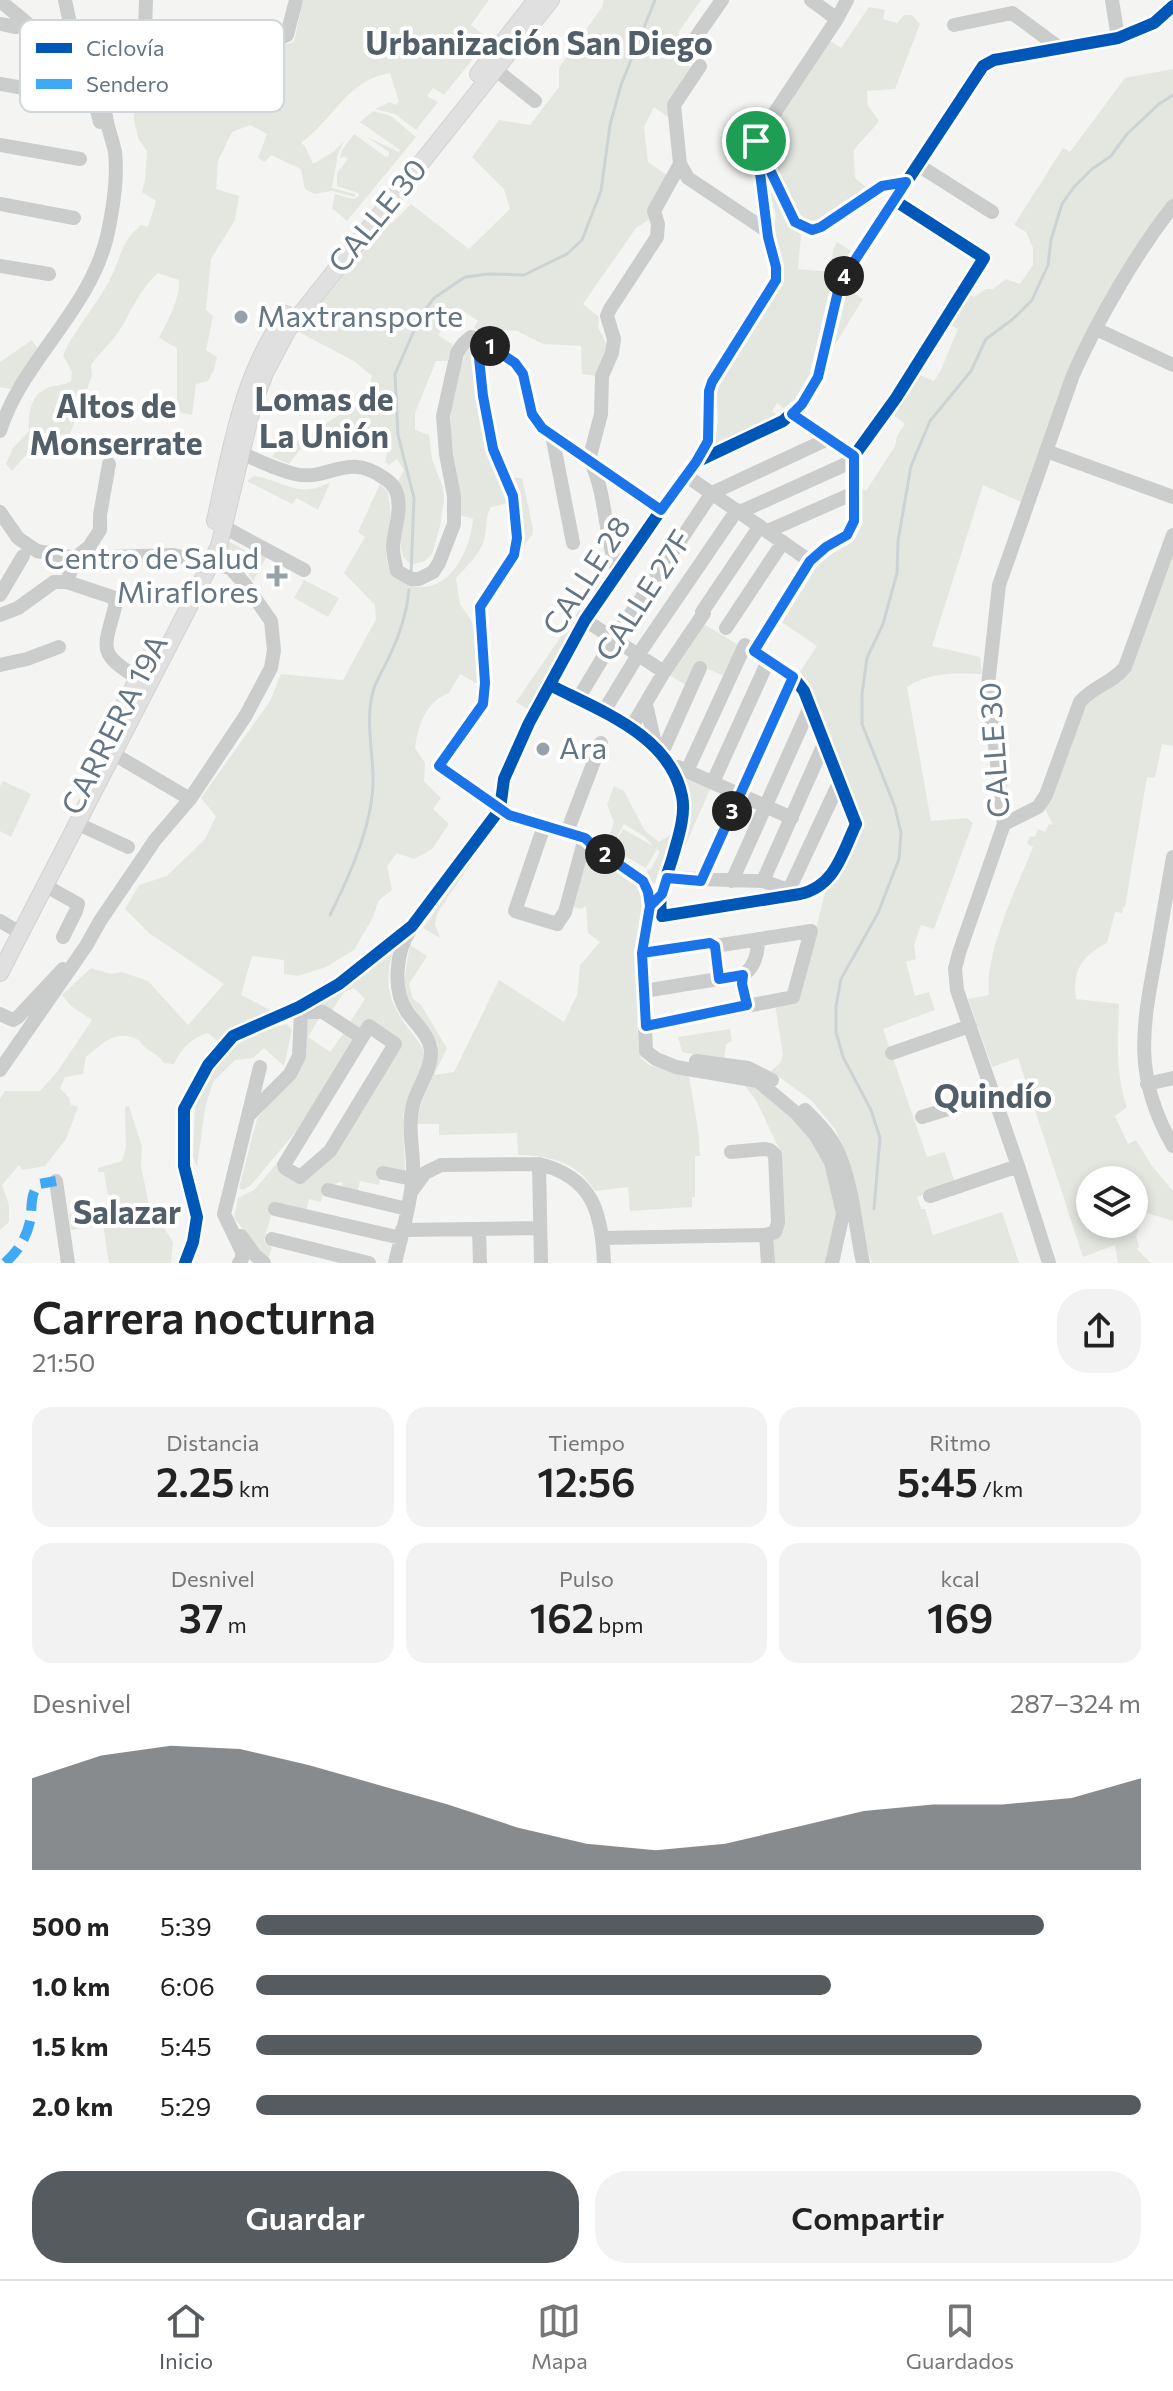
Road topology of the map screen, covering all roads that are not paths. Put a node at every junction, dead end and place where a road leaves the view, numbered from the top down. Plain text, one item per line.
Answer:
1 (65, 0) edge
2 (146, 0) edge
3 (296, 0) edge
4 (722, 0) edge
5 (811, 0) edge
6 (847, 0) edge
7 (1112, 0) edge
8 (0, 1) edge
9 (539, 1) edge
10 (1173, 6) edge
11 (837, 19) junction
12 (24, 20) edge
13 (69, 20) edge
14 (145, 20) edge
15 (0, 24) edge
16 (954, 25) dead end
17 (16, 27) dead end
18 (284, 36) edge
19 (1118, 38) junction
20 (1061, 49) junction
21 (687, 50) dead end
22 (700, 66) dead end
23 (495, 69) junction
24 (0, 84) edge
25 (20, 87) edge
26 (535, 101) dead end
27 (104, 112) edge
28 (756, 141) junction
29 (0, 145) edge
30 (80, 159) dead end
31 (680, 164) junction
32 (918, 165) junction
33 (906, 182) junction
34 (894, 200) junction
35 (0, 204) edge
36 (1173, 206) edge
37 (992, 212) dead end
38 (74, 218) dead end
39 (767, 231) junction
40 (0, 266) edge
41 (49, 274) dead end
42 (1096, 329) junction
43 (487, 344) junction
44 (1173, 365) edge
45 (792, 414) junction
46 (0, 431) edge
47 (552, 435) junction
48 (828, 439) junction
49 (711, 446) junction
50 (236, 451) junction
51 (1046, 451) junction
52 (854, 459) junction
53 (589, 460) junction
54 (109, 464) dead end
55 (685, 475) junction
56 (712, 493) junction
57 (854, 493) junction
58 (1173, 497) edge
59 (661, 510) junction
60 (738, 511) junction
61 (0, 512) edge
62 (224, 527) junction
63 (764, 528) junction
64 (1173, 535) edge
65 (783, 542) junction
66 (573, 543) dead end
67 (214, 544) junction
68 (23, 556) dead end
69 (75, 558) junction
70 (810, 561) junction
71 (304, 570) dead end
72 (618, 572) junction
73 (67, 582) junction
74 (190, 592) junction
75 (0, 595) edge
76 (0, 615) edge
77 (585, 620) junction
78 (726, 628) dead end
79 (614, 639) junction
80 (745, 645) dead end
81 (59, 647) dead end
82 (638, 655) junction
83 (769, 659) junction
84 (0, 665) edge
85 (700, 668) dead end
86 (664, 672) junction
87 (793, 677) junction
88 (138, 678) junction
89 (550, 685) junction
90 (578, 699) junction
91 (646, 704) junction
92 (810, 707) junction
93 (604, 711) junction
94 (631, 728) junction
95 (601, 743) dead end
96 (824, 744) junction
97 (112, 753) junction
98 (661, 755) junction
99 (687, 771) junction
100 (713, 782) junction
101 (839, 783) junction
102 (739, 795) junction
103 (190, 799) junction
104 (766, 807) junction
105 (500, 809) junction
106 (792, 818) junction
107 (76, 823) junction
108 (1004, 824) junction
109 (544, 826) junction
110 (567, 832) junction
111 (585, 838) junction
112 (128, 847) dead end
113 (1173, 857) edge
114 (667, 878) junction
115 (701, 881) junction
116 (732, 881) junction
117 (763, 881) junction
118 (46, 886) junction
119 (794, 892) junction
120 (662, 894) junction
121 (650, 906) junction
122 (6, 925) edge
123 (412, 926) junction
124 (63, 937) dead end
125 (758, 939) junction
126 (86, 946) junction
127 (715, 946) junction
128 (0, 951) edge
129 (642, 953) junction
130 (0, 973) edge
131 (743, 975) junction
132 (719, 979) junction
133 (644, 991) junction
134 (747, 1005) junction
135 (300, 1010) junction
136 (0, 1014) edge
137 (646, 1026) junction
138 (970, 1026) junction
139 (361, 1037) junction
140 (892, 1053) dead end
141 (656, 1059) junction
142 (260, 1067) dead end
143 (0, 1070) edge
144 (1173, 1078) edge
145 (1147, 1084) junction
146 (993, 1095) junction
147 (249, 1115) junction
148 (922, 1117) dead end
149 (1173, 1146) edge
150 (731, 1152) dead end
151 (539, 1164) junction
152 (1018, 1166) junction
153 (383, 1173) dead end
154 (56, 1181) dead end
155 (411, 1186) junction
156 (328, 1190) dead end
157 (930, 1196) dead end
158 (275, 1209) dead end
159 (407, 1209) junction
160 (224, 1214) junction
161 (540, 1228) junction
162 (479, 1229) junction
163 (402, 1234) junction
164 (766, 1235) junction
165 (603, 1238) junction
166 (272, 1239) dead end
167 (68, 1263) edge
168 (185, 1263) edge
169 (239, 1263) edge
170 (264, 1263) edge
171 (369, 1263) edge
172 (395, 1263) edge
173 (480, 1263) edge
174 (541, 1263) edge
175 (604, 1263) edge
176 (768, 1263) edge
177 (832, 1263) edge
178 (863, 1263) edge
179 (1049, 1263) edge

1 - 13 street
2 - 14 street
3 - 18 street
4 - 21 street
5 - 11 street
6 - 11 street
7 - 19 street
8 - 12 street
9 - 23 main road, CALLE 30
9 - 50 main road, CALLE 30
10 - 19 street, CALLE 28
11 - 28 street
15 - 17 street
16 - 20 street
19 - 20 street, CALLE 28
20 - 32 street, CALLE 28
22 - 31 street
23 - 26 street
23 - 50 main road, CALLE 30
24 - 25 street
27 - 46 street
28 - 33 street
28 - 39 street
29 - 30 street
31 - 39 street
31 - 53 street
32 - 33 street, CALLE 28
32 - 37 street
33 - 34 street, CALLE 28
34 - 45 street, CALLE 28
34 - 52 street
35 - 38 street
36 - 42 street, CALLE 30
39 - 49 street
40 - 41 street
42 - 44 street
42 - 51 street, CALLE 30
43 - 47 street
43 - 50 street
43 - 105 street
45 - 48 street
45 - 49 street, CALLE 28
47 - 53 street
47 - 66 street
48 - 52 street
48 - 56 street
49 - 55 street, CALLE 28
50 - 62 main road, CARRERA 19A
50 - 67 main road, CARRERA 19A
51 - 58 street
51 - 108 street, CALLE 30
52 - 57 street
52 - 60 street
53 - 59 street
53 - 72 street, CALLE 28
54 - 69 street
55 - 56 street
55 - 59 street, CALLE 28
56 - 60 street
56 - 79 street, CALLE 27F
57 - 63 street
57 - 70 street
59 - 72 street, CALLE 28
60 - 63 street
60 - 82 street
61 - 69 street
62 - 67 main road, CARRERA 19A
62 - 71 street
63 - 65 street
63 - 86 street
64 - 108 street
65 - 70 street
65 - 78 street
67 - 74 main road, CARRERA 19A
68 - 75 street
69 - 73 street
69 - 103 street
70 - 83 street
72 - 77 street, CALLE 28
73 - 76 street
73 - 88 street
74 - 88 main road, CARRERA 19A
74 - 97 main road, CARRERA 19A
77 - 79 street
77 - 89 street, CALLE 28
79 - 82 street
79 - 90 street, CALLE 27F
80 - 99 street
81 - 84 street
82 - 86 street
82 - 93 street
83 - 87 street
83 - 100 street
85 - 98 street
86 - 91 street
87 - 92 street
87 - 102 street
88 - 122 main road, CARRERA 19A
89 - 90 street
89 - 105 street, CALLE 28
90 - 93 street
91 - 94 street
91 - 98 street
92 - 96 street
92 - 104 street
93 - 94 street
94 - 98 street
95 - 110 street
96 - 101 street
96 - 106 street
97 - 103 street
97 - 107 main road, CARRERA 19A
98 - 99 street
98 - 114 street
99 - 100 street
100 - 102 street
101 - 119 street
101 - 119 street
102 - 104 street
102 - 115 street
103 - 126 street
104 - 106 street
104 - 116 street
105 - 109 street
105 - 123 street, CALLE 28
106 - 117 street
107 - 112 street
107 - 118 main road, CARRERA 19A
108 - 138 street, CALLE 30
109 - 110 street
109 - 111 street
110 - 111 street
111 - 121 street
113 - 145 street
114 - 115 street
114 - 120 street
115 - 116 street
116 - 117 street
117 - 119 street
118 - 124 street
118 - 130 main road, CARRERA 19A
119 - 120 street
120 - 121 street
121 - 129 street
122 - 128 main road, CARRERA 19A
123 - 135 street, CALLE 28
123 - 155 street
125 - 127 street
125 - 131 street
125 - 134 street
126 - 136 street
126 - 143 street
127 - 129 street
127 - 132 street
129 - 133 street
131 - 132 street
131 - 134 street
132 - 133 street
133 - 137 street
134 - 137 street
135 - 139 street
135 - 147 street
135 - 168 street, CALLE 28
137 - 141 street
138 - 140 street
138 - 146 street, CALLE 30
139 - 139 street
141 - 177 street
141 - 178 street
142 - 147 street
144 - 145 street
145 - 149 street
146 - 148 street
146 - 152 street, CALLE 30
147 - 160 street
150 - 164 street
151 - 155 street
151 - 161 street
151 - 165 street
152 - 157 street
152 - 179 street, CALLE 30
153 - 155 street
154 - 167 street
155 - 159 street
156 - 159 street
158 - 163 street
159 - 163 street
160 - 169 street
160 - 170 street
161 - 162 street
161 - 174 street
162 - 163 street
162 - 173 street
163 - 172 street
164 - 165 street
164 - 176 street
165 - 175 street
166 - 171 street

